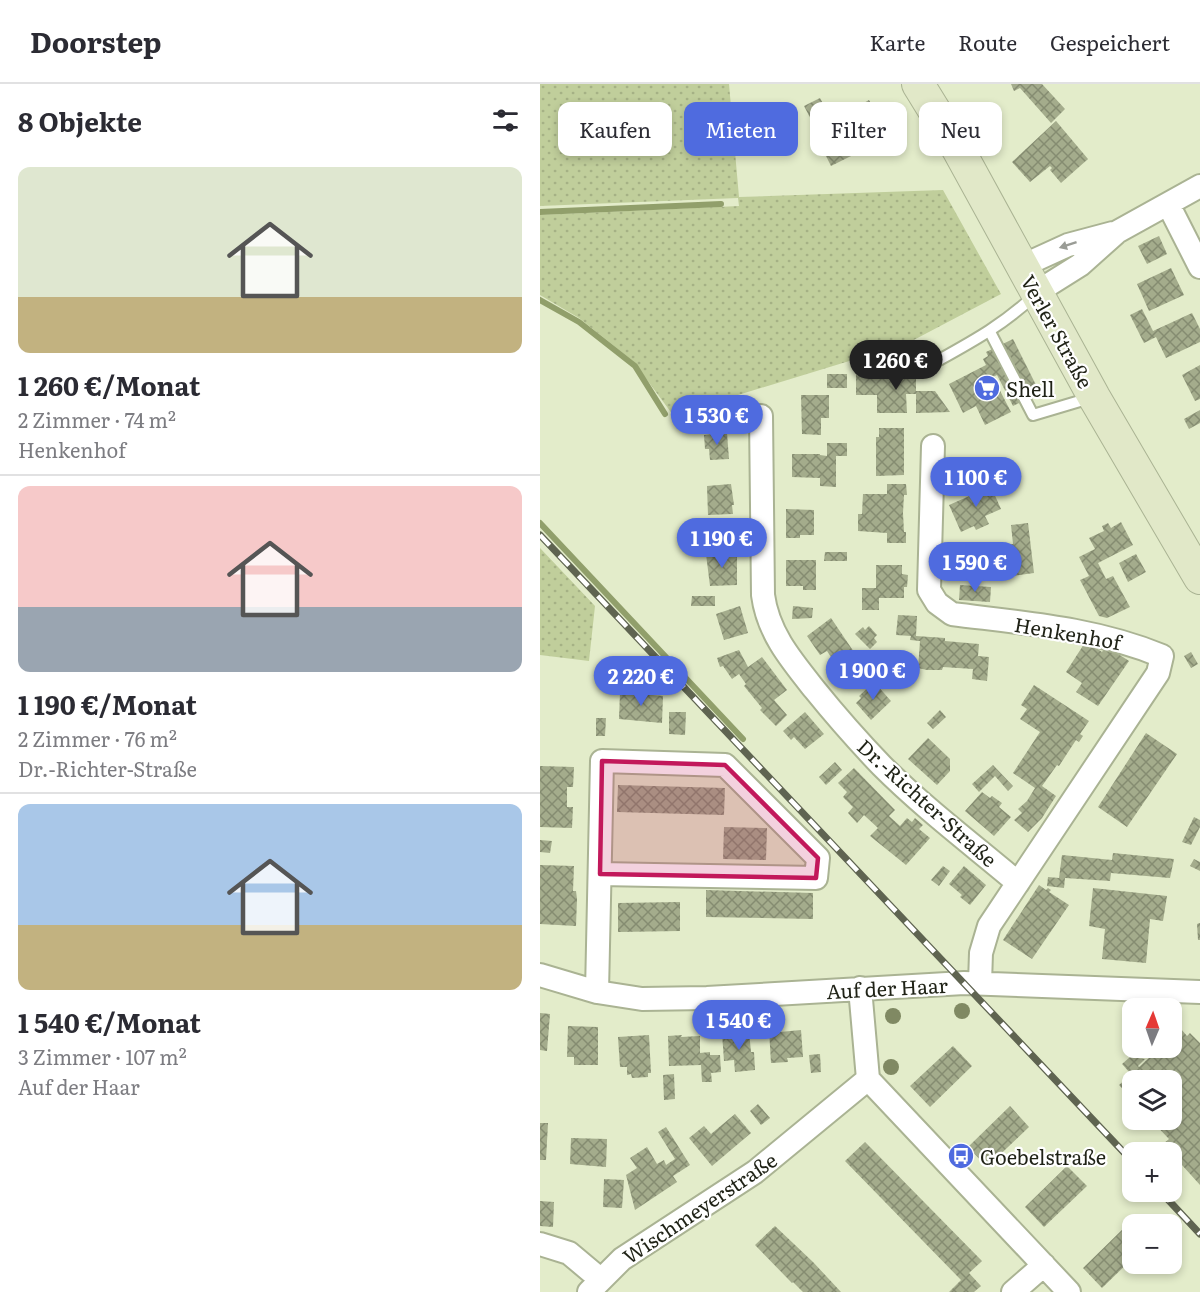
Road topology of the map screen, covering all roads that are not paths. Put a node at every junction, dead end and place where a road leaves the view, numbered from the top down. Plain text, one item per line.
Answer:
1 (918, 84) edge
2 (1200, 186) edge
3 (1168, 204) junction
4 (1117, 232) junction
5 (1200, 267) edge
6 (1030, 279) junction
7 (990, 332) junction
8 (939, 360) dead end
9 (1094, 396) junction
10 (761, 416) dead end
11 (933, 446) dead end
12 (1200, 578) edge
13 (600, 874) junction
14 (1018, 883) junction
15 (540, 975) edge
16 (980, 983) junction
17 (860, 988) junction
18 (597, 992) junction
19 (1200, 992) edge
20 (868, 1079) junction
21 (540, 1244) edge
22 (1044, 1265) junction
23 (595, 1286) edge
24 (1013, 1292) edge
25 (1069, 1292) edge

1 - 6 main road, Verler Straße
2 - 3 street
3 - 4 street
3 - 5 street
4 - 6 street
4 -> 6 street
6 - 7 lane
6 - 9 main road, Verler Straße
7 - 8 lane
7 - 9 lane
9 - 12 main road, Verler Straße
10 - 14 street, Dr.-Richter-Straße
11 - 14 street, Henkenhof
13 - 13 street
13 - 18 street
14 - 16 street
15 - 18 street, Auf der Haar
16 - 17 street, Auf der Haar
16 - 19 street, Auf der Haar
17 - 18 street, Auf der Haar
17 - 20 street
20 - 22 street
20 - 23 street, Wischmeyerstraße
21 - 23 street
22 - 24 street
22 - 25 street

